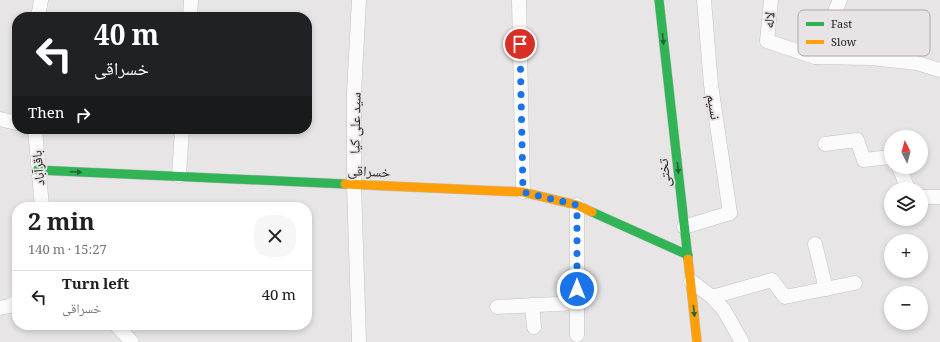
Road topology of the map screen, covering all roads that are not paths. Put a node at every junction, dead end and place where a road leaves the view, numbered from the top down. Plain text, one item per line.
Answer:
1 (41, 0) edge
2 (191, 0) edge
3 (359, 0) edge
4 (519, 0) edge
5 (659, 0) edge
6 (704, 0) edge
7 (771, 0) edge
8 (840, 0) edge
9 (836, 10) edge
10 (39, 12) edge
11 (190, 12) edge
12 (798, 52) edge
13 (809, 56) edge
14 (815, 58) joint
15 (940, 70) edge
16 (0, 119) edge
17 (12, 122) edge
18 (35, 134) edge
19 (182, 134) edge
20 (825, 144) dead end
21 (884, 158) edge
22 (38, 170) junction
23 (179, 176) junction
24 (354, 184) junction
25 (523, 192) junction
26 (928, 197) edge
27 (940, 197) edge
28 (41, 202) edge
29 (577, 205) junction
30 (684, 227) junction
31 (815, 244) dead end
32 (688, 255) junction
33 (691, 281) junction
34 (855, 283) dead end
35 (826, 289) junction
36 (712, 296) junction
37 (577, 303) junction
38 (12, 305) edge
39 (532, 305) junction
40 (497, 307) dead end
41 (0, 308) edge
42 (534, 327) dead end
43 (121, 330) edge
44 (576, 335) dead end
45 (132, 342) edge
46 (359, 342) edge
47 (698, 342) edge
48 (742, 342) edge

1 - 10 street
2 - 11 street
3 - 24 street, سید علی کیا
4 - 25 street
5 -> 30 street, تختی
6 - 30 street, نسیم
7 - 12 street, لاله
8 - 9 street
13 - 14 street, لاله
14 - 15 street
16 - 17 street
18 - 22 street, باقرآباد
19 - 23 street
20 - 21 street
22 -> 23 street, خسراقی
22 - 28 street, باقرآباد
23 - 24 street, خسراقی
24 - 25 street, خسراقی
24 - 46 street, سید علی کیا
25 - 29 street, خسراقی
26 - 27 street
29 - 32 street, خسراقی
29 - 37 street
30 - 32 street, تختی
31 - 35 street
32 - 33 street, تختی
33 - 36 street
33 -> 47 street, تختی
34 - 35 street
35 - 36 street
36 - 48 street
37 - 39 street
37 - 44 street
38 - 41 street
39 - 40 street
39 - 42 street
43 - 45 street

